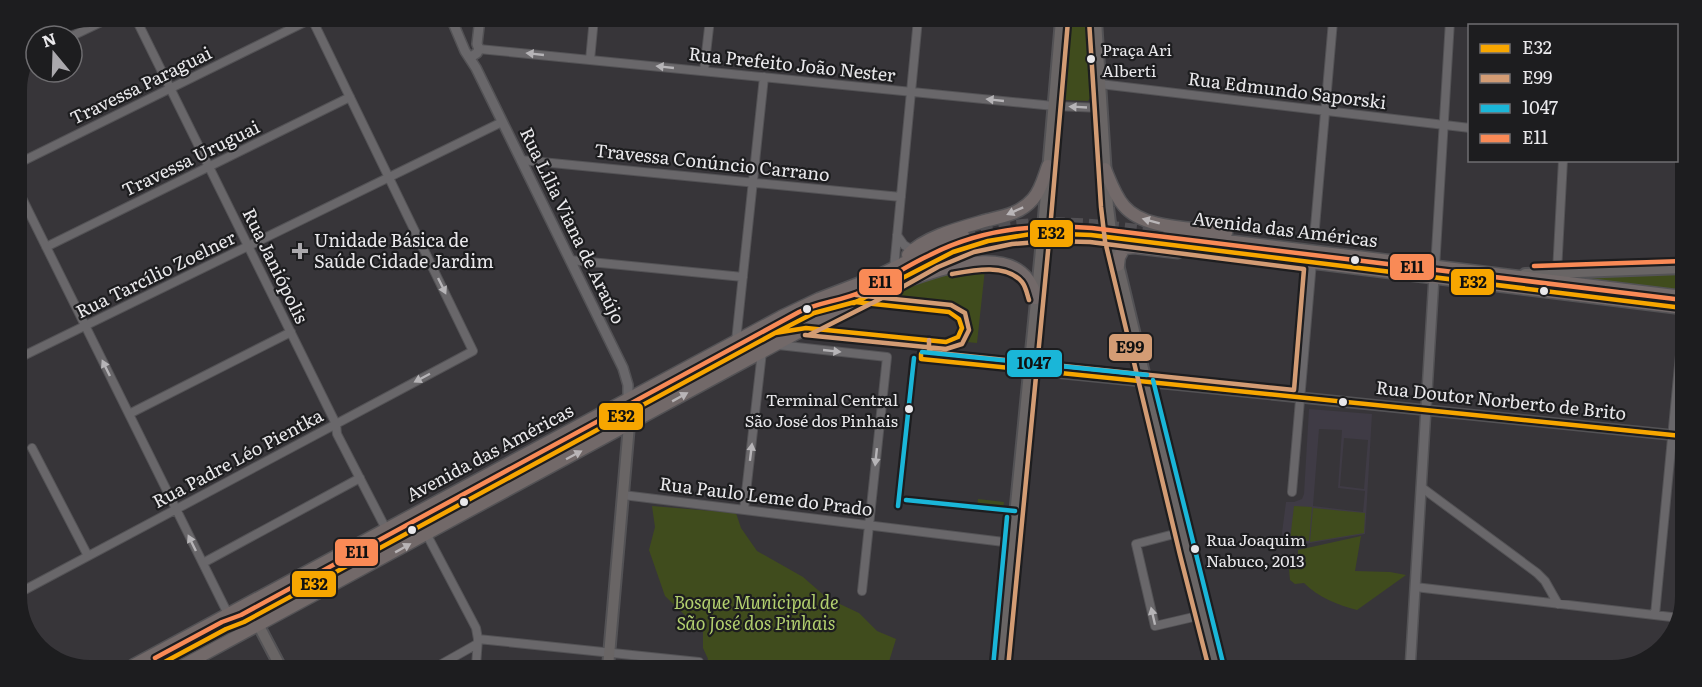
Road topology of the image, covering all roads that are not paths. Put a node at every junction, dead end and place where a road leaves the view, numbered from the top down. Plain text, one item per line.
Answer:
1 (140, 27) edge
2 (293, 27) edge
3 (315, 27) edge
4 (457, 27) edge
5 (477, 27) edge
6 (593, 27) edge
7 (709, 27) edge
8 (917, 27) edge
9 (1060, 27) edge
10 (1096, 27) edge
11 (1332, 27) edge
12 (1450, 27) edge
13 (470, 47) junction
14 (590, 60) junction
15 (704, 71) junction
16 (764, 77) junction
17 (1100, 84) junction
18 (171, 88) junction
19 (911, 92) junction
20 (350, 97) junction
21 (1054, 106) junction
22 (1102, 108) junction
23 (1325, 111) junction
24 (502, 122) junction
25 (1443, 124) junction
26 (1468, 128) edge
27 (27, 159) edge
28 (521, 160) junction
29 (1563, 162) edge
30 (209, 166) junction
31 (1048, 166) junction
32 (1106, 168) junction
33 (389, 177) junction
34 (753, 182) junction
35 (901, 197) junction
36 (27, 209) edge
37 (1315, 227) dead end
38 (897, 235) junction
39 (1170, 239) tunnel mouth
40 (248, 246) junction
41 (46, 248) junction
42 (912, 250) junction
43 (1290, 254) junction
44 (570, 260) junction
45 (1312, 262) junction
46 (1118, 266) junction
47 (895, 267) junction
48 (1675, 268) edge
49 (1435, 272) junction
50 (1557, 272) junction
51 (1503, 274) junction
52 (743, 277) junction
53 (887, 287) junction
54 (1675, 296) edge
55 (1036, 298) junction
56 (1675, 308) edge
57 (85, 326) junction
58 (291, 332) junction
59 (736, 341) junction
60 (776, 344) junction
61 (762, 352) junction
62 (27, 355) edge
63 (1029, 370) junction
64 (1146, 382) junction
65 (1300, 398) junction
66 (628, 400) junction
67 (1426, 410) junction
68 (129, 414) junction
69 (336, 424) junction
70 (629, 425) junction
71 (1675, 436) edge
72 (32, 448) dead end
73 (1675, 452) edge
74 (360, 478) junction
75 (1421, 487) junction
76 (1292, 492) dead end
77 (623, 495) junction
78 (176, 509) junction
79 (744, 510) junction
80 (869, 525) junction
81 (386, 530) junction
82 (1182, 532) junction
83 (427, 535) junction
84 (1012, 543) junction
85 (88, 556) junction
86 (202, 563) junction
87 (1415, 587) junction
88 (27, 589) edge
89 (862, 591) dead end
90 (1558, 604) junction
91 (228, 614) junction
92 (1202, 615) junction
93 (1655, 615) junction
94 (1672, 617) edge
95 (259, 626) junction
96 (478, 641) junction
97 (609, 653) junction
98 (143, 660) edge
99 (194, 660) edge
100 (277, 660) edge
101 (448, 660) edge
102 (476, 660) edge
103 (608, 660) edge
104 (679, 660) edge
105 (1001, 660) edge
106 (1214, 660) edge
107 (1411, 660) edge

1 - 18 street, Rua Janiópolis
2 - 18 street, Travessa Paraguai
3 - 20 street
4 - 13 street, Rua Lília Viana de Araújo
5 - 13 street
6 - 14 street
7 - 15 street
8 - 19 street
9 - 21 main road
10 - 17 main road
11 - 23 street
12 - 25 street
14 -> 13 street, Rua Prefeito João Nester
13 - 24 street, Rua Lília Viana de Araújo
15 -> 14 street, Rua Prefeito João Nester
15 - 16 street, Rua Prefeito João Nester
16 - 19 street, Rua Prefeito João Nester
16 - 34 street
17 - 22 main road
17 - 23 street, Rua Edmundo Saporski
18 - 27 street, Travessa Paraguai
18 - 30 street, Rua Janiópolis
21 -> 19 street, Rua Prefeito João Nester
19 - 35 street
20 - 30 street, Travessa Uruguai
20 - 33 street
22 -> 21 street, Rua Prefeito João Nester
21 - 31 main road
22 - 32 main road
23 - 25 street, Rua Edmundo Saporski
23 - 37 street
24 - 28 street, Rua Lília Viana de Araújo
24 - 33 street, Rua Tarcílio Zoelner
25 - 26 street, Rua Edmundo Saporski
25 - 49 street
28 - 34 street, Travessa Conúncio Carrano
28 - 44 street, Rua Lília Viana de Araújo
29 - 50 street
30 - 40 street, Rua Janiópolis
30 - 41 street, Travessa Uruguai
31 -> 42 main road
31 - 55 main road
43 -> 32 main road
32 - 46 main road
33 - 40 street, Rua Tarcílio Zoelner
33 -> 69 street, Rua Padre Léo Pientka
34 - 35 street, Travessa Conúncio Carrano
34 - 52 street
35 - 38 street
36 - 41 street
38 - 42 street
38 - 47 street
39 - 43 main road, Avenida das Américas
40 - 57 street, Rua Tarcílio Zoelner
40 - 58 street, Rua Janiópolis
41 - 57 street
42 - 47 main road
43 - 45 main road, Avenida das Américas
43 - 46 main road
43 - 49 main road, Avenida das Américas
44 - 52 street
44 - 66 street, Rua Lília Viana de Araújo
45 - 49 main road, Avenida das Américas
45 - 65 street
46 - 64 main road
47 - 53 main road, Avenida das Américas
47 - 59 main road, Avenida das Américas
48 - 50 main road
49 - 51 main road, Avenida das Américas
49 - 56 main road, Avenida das Américas
49 - 67 street
50 - 51 main road
51 - 54 main road, Avenida das Américas
52 - 59 street
53 - 55 main road
53 - 60 main road, Avenida das Américas
55 - 63 main road
57 - 62 street, Rua Tarcílio Zoelner
68 -> 57 street
58 - 68 street
58 - 69 street, Rua Janiópolis
59 - 66 main road, Avenida das Américas
60 - 61 main road, Avenida das Américas
60 -> 80 street
70 -> 61 main road, Avenida das Américas
79 -> 61 street
63 - 64 street, Rua Doutor Norberto de Brito
63 - 84 main road
64 - 65 street, Rua Doutor Norberto de Brito
64 - 82 main road
65 - 67 street, Rua Doutor Norberto de Brito
65 - 76 street
66 - 70 main road
66 - 81 main road, Avenida das Américas
67 - 71 street, Rua Doutor Norberto de Brito
67 - 75 street
68 - 78 street
69 - 74 street, Rua Janiópolis
69 - 78 street, Rua Padre Léo Pientka
70 - 77 main road
83 -> 70 main road, Avenida das Américas
72 - 85 street
73 - 93 street
74 - 81 street, Rua Janiópolis
74 - 86 street
75 - 87 street
75 - 90 street
77 - 79 street, Rua Paulo Leme do Prado
77 - 97 main road
78 - 85 street, Rua Padre Léo Pientka
86 -> 78 street
79 - 80 street, Rua Paulo Leme do Prado
80 - 84 street, Rua Paulo Leme do Prado
80 - 89 street
81 - 91 main road, Avenida das Américas
82 - 92 main road
92 -> 82 street
95 -> 83 main road, Avenida das Américas
83 - 96 street
84 - 105 main road
85 - 88 street, Rua Padre Léo Pientka
86 - 91 street
87 - 90 street
87 - 107 street
90 - 93 street
91 - 95 main road
91 - 98 main road, Avenida das Américas
92 - 106 main road
93 - 94 street
95 - 99 main road, Avenida das Américas
95 - 100 main road
96 - 97 street
96 - 101 street
96 - 102 street
97 - 103 main road
97 - 104 street

